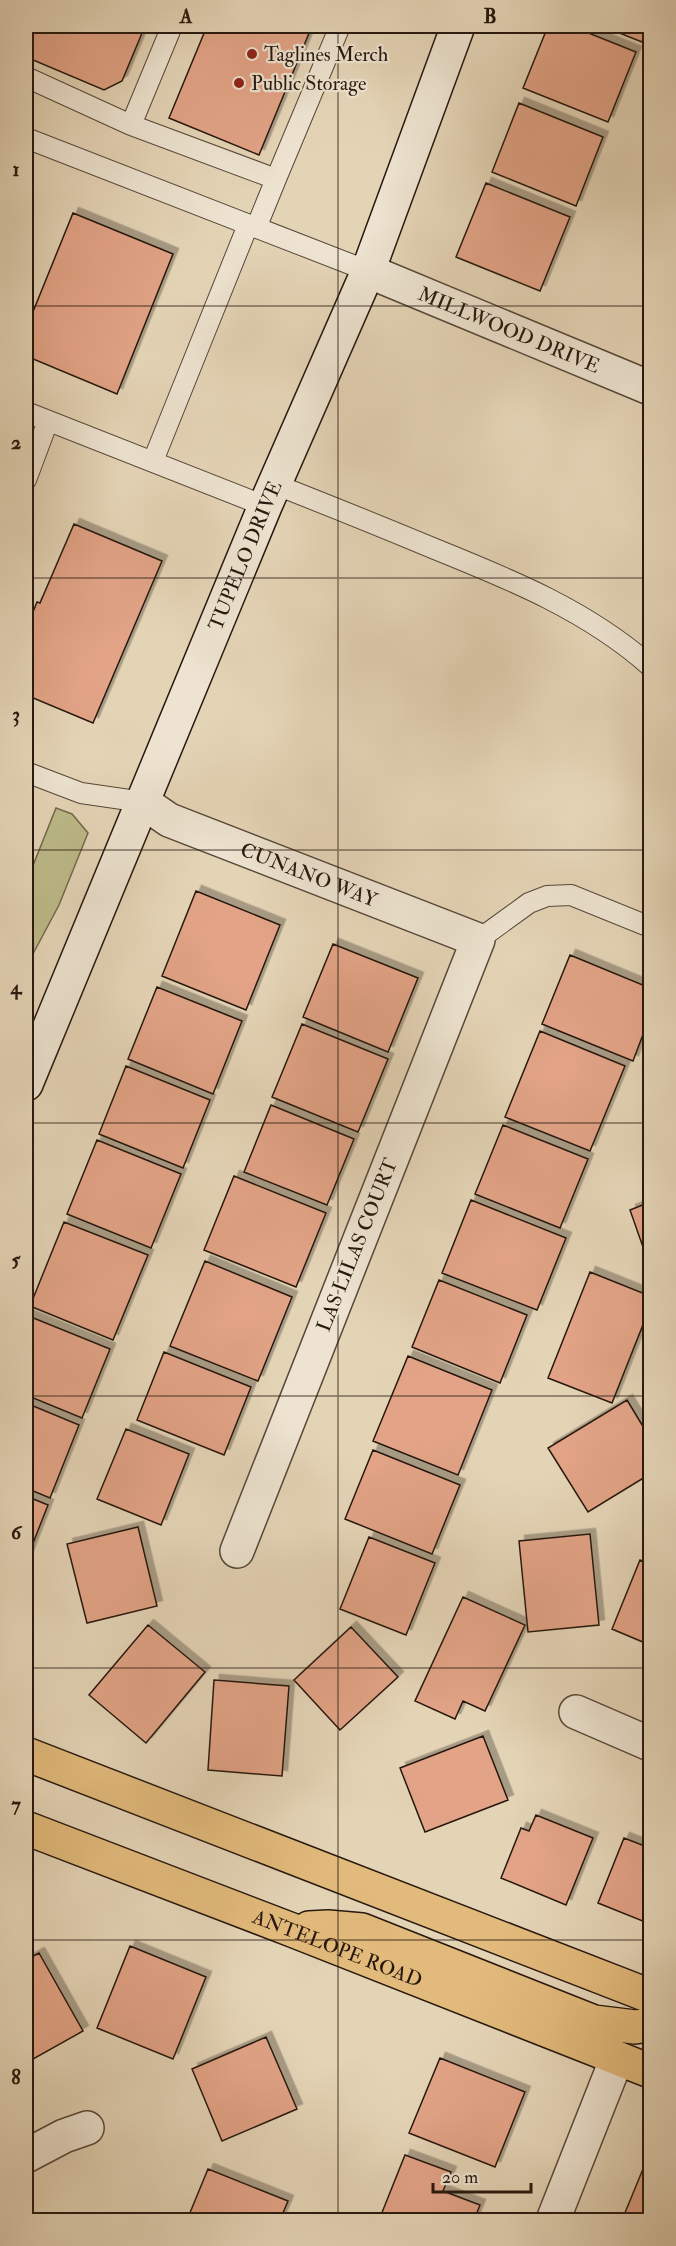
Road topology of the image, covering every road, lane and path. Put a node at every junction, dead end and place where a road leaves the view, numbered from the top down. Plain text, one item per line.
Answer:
1 (172, 26) edge
2 (340, 26) edge
3 (458, 26) edge
4 (26, 77) edge
5 (131, 125) junction
6 (26, 138) edge
7 (276, 179) junction
8 (252, 227) junction
9 (368, 271) junction
10 (651, 388) edge
11 (26, 412) edge
12 (48, 421) junction
13 (153, 461) junction
14 (26, 480) edge
15 (270, 495) junction
16 (651, 666) edge
17 (26, 772) edge
18 (143, 802) junction
19 (651, 927) edge
20 (478, 940) junction
21 (26, 1084) edge
22 (237, 1551) dead end
23 (576, 1712) dead end
24 (651, 1744) edge
25 (26, 1754) edge
26 (26, 1828) edge
27 (292, 1930) junction
28 (651, 1996) edge
29 (651, 2025) edge
30 (651, 2050) edge
31 (617, 2058) junction
32 (651, 2071) edge
33 (87, 2128) dead end
34 (26, 2156) edge
35 (553, 2220) edge

1 - 5 lane
2 - 7 lane
3 - 9 street, TUPELO DRIVE
4 - 5 lane
5 - 7 lane
6 - 8 lane
7 - 8 lane
8 - 9 lane
8 - 13 lane
9 - 10 street, MILLWOOD DRIVE
9 - 15 street, TUPELO DRIVE
11 - 12 lane
12 - 13 lane
12 - 14 lane
13 - 15 lane
15 - 16 lane
15 - 18 street, TUPELO DRIVE
17 - 18 lane
18 - 20 street, CUNANO WAY
18 - 21 street, TUPELO DRIVE
19 - 20 lane
20 - 22 street, LAS LILAS COURT
23 - 24 street
25 - 28 main road
26 - 27 main road, ANTELOPE ROAD
27 - 29 main road
27 - 31 main road, ANTELOPE ROAD
30 - 31 main road
31 - 32 main road, ANTELOPE ROAD
31 - 35 street
33 - 34 street

